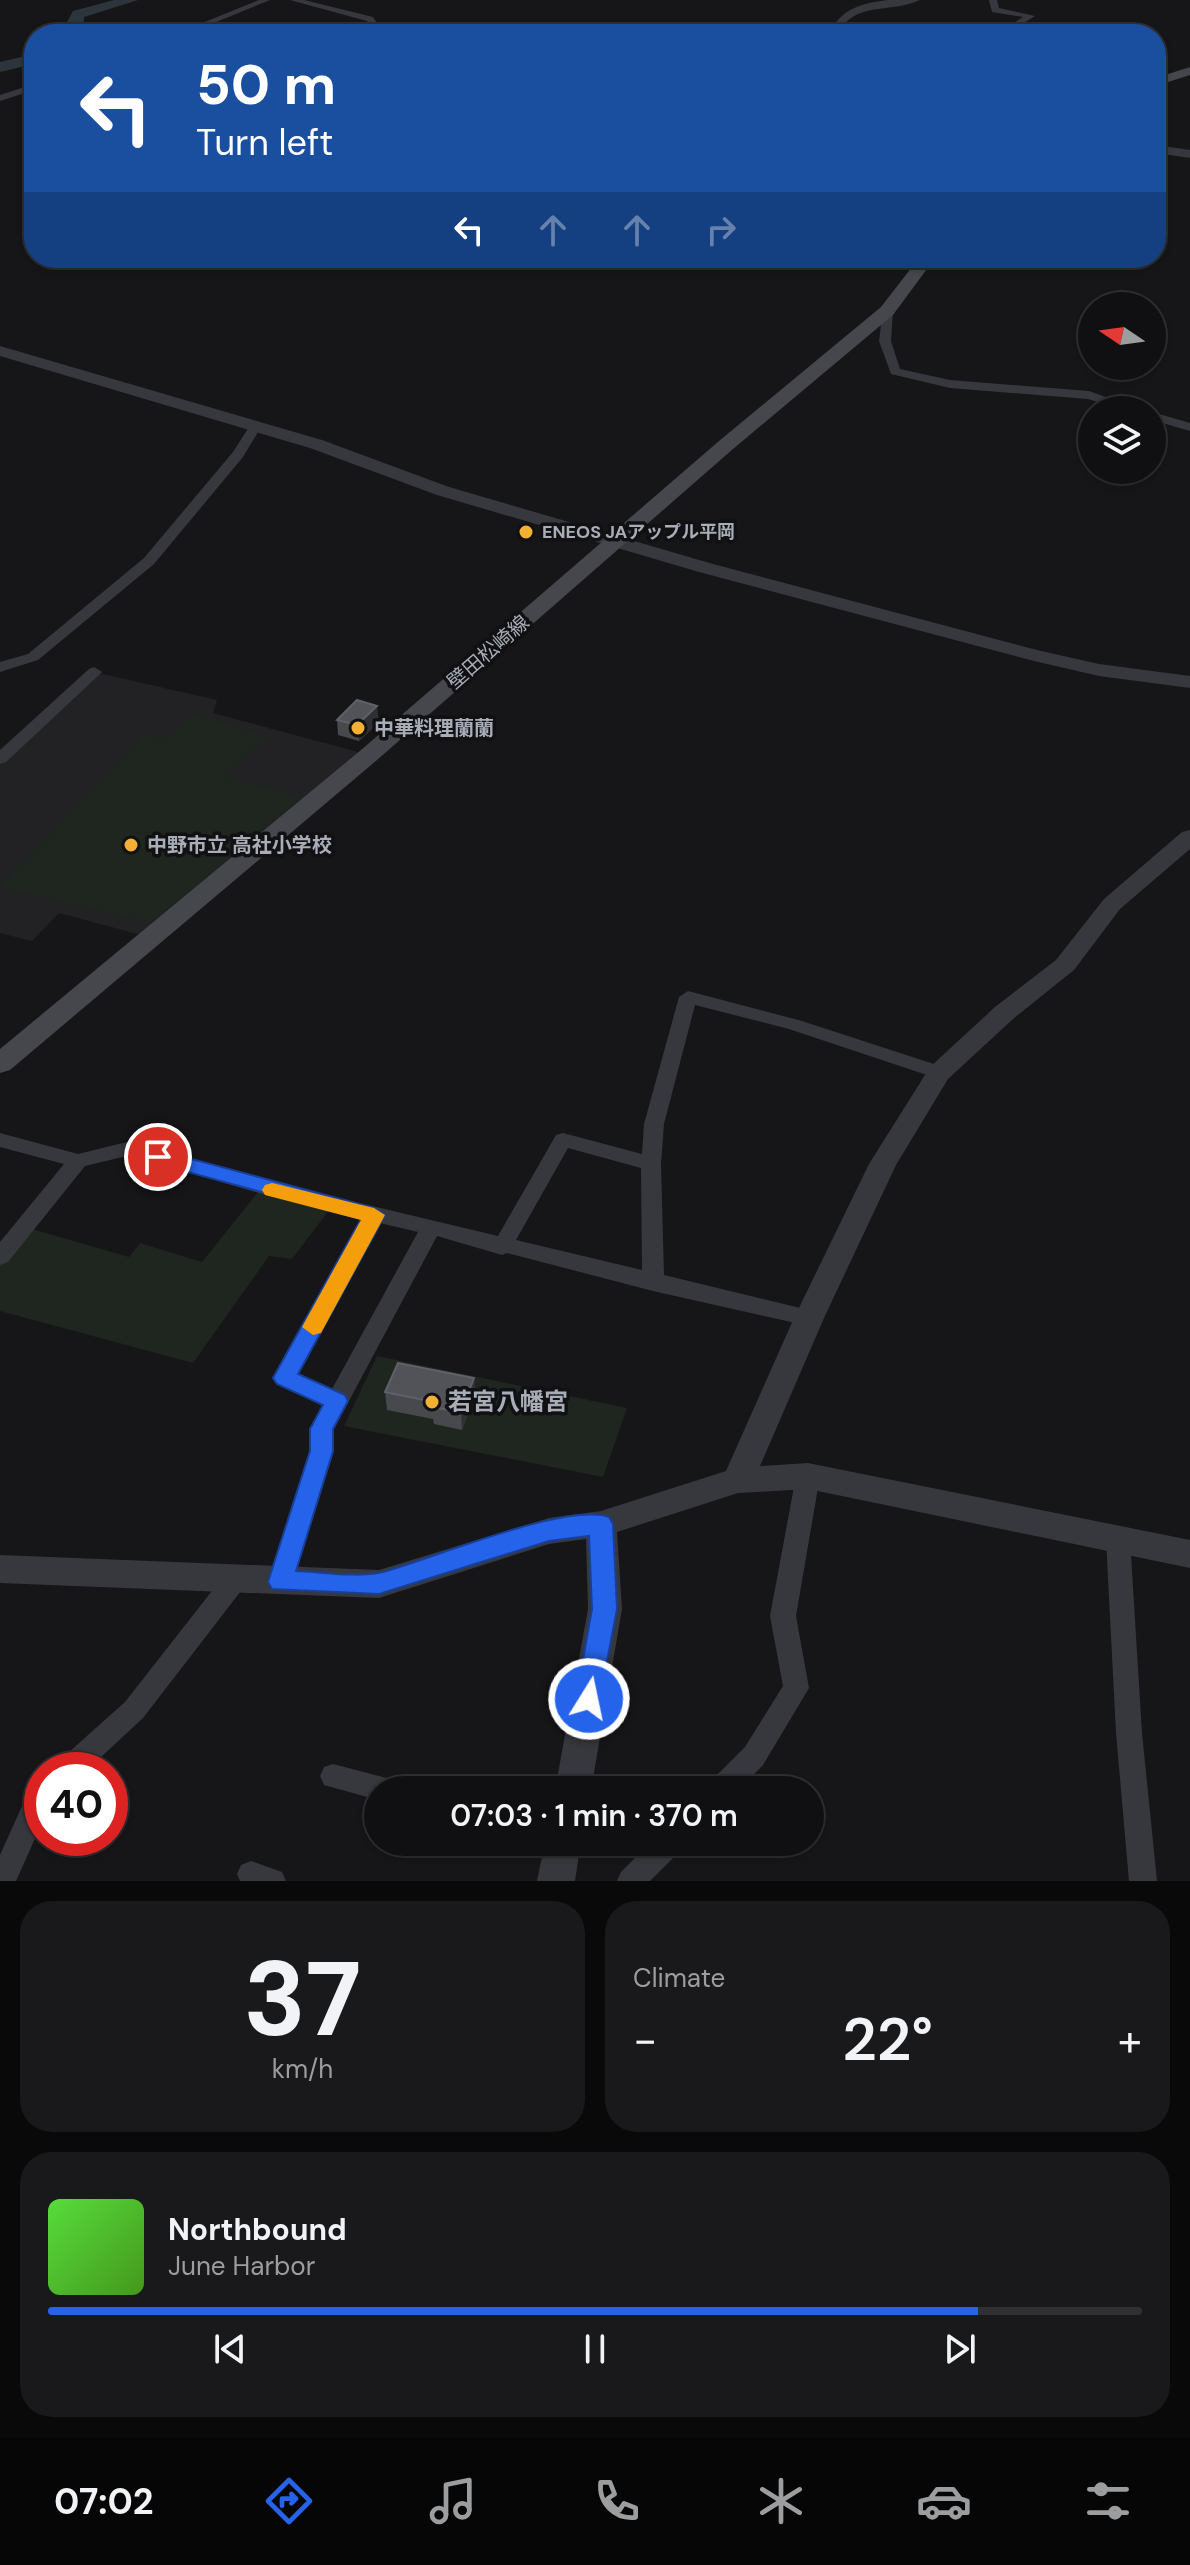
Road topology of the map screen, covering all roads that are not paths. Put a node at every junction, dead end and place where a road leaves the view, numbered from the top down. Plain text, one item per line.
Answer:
1 (266, 0) edge
2 (294, 0) edge
3 (916, 0) edge
4 (993, 0) edge
5 (205, 24) edge
6 (373, 24) edge
7 (836, 24) edge
8 (1017, 24) edge
9 (1190, 71) edge
10 (1166, 79) edge
11 (24, 90) edge
12 (0, 98) edge
13 (1166, 150) edge
14 (1190, 154) edge
15 (919, 268) edge
16 (887, 311) junction
17 (0, 351) edge
18 (1092, 396) edge
19 (1166, 420) edge
20 (255, 427) junction
21 (1190, 427) edge
22 (613, 542) junction
23 (0, 667) edge
24 (94, 672) dead end
25 (1190, 682) edge
26 (0, 759) edge
27 (1190, 837) edge
28 (0, 1064) edge
29 (939, 1073) junction
30 (0, 1140) edge
31 (78, 1161) junction
32 (651, 1164) junction
33 (374, 1215) junction
34 (430, 1229) junction
35 (502, 1247) junction
36 (0, 1257) edge
37 (653, 1283) junction
38 (809, 1318) junction
39 (337, 1401) junction
40 (808, 1476) junction
41 (738, 1480) junction
42 (601, 1524) junction
43 (1118, 1539) junction
44 (1190, 1554) edge
45 (0, 1569) edge
46 (235, 1580) junction
47 (281, 1582) junction
48 (88, 1752) edge
49 (333, 1776) dead end
50 (575, 1776) edge
51 (735, 1776) edge
52 (364, 1784) edge
53 (24, 1833) edge
54 (560, 1856) edge
55 (656, 1856) edge
56 (2, 1881) edge
57 (556, 1881) edge
58 (631, 1881) edge
59 (1143, 1881) edge

1 - 5 street
2 - 6 street
3 - 7 street
4 - 8 street
9 - 10 main road
11 - 12 street
13 - 14 street
15 - 16 main road, 壁田松崎線
16 - 18 street
16 - 22 main road, 壁田松崎線
17 - 20 street
19 - 21 street
20 - 22 street
20 - 23 street
22 - 25 street
22 - 28 main road, 壁田松崎線
24 - 26 street
27 - 29 street
29 - 32 street
29 - 38 street
30 - 31 street
31 - 33 street
31 - 36 street
32 - 35 street
32 - 37 street
33 - 34 street
33 - 39 street
34 - 35 street
34 - 39 street
35 - 37 street
37 - 38 street
38 - 41 street
39 - 47 street
40 - 41 street
40 - 43 street
40 - 51 street
41 - 42 street
42 - 47 street
42 - 50 street
43 - 44 street
43 - 59 street
45 - 46 street
46 - 47 street
46 - 48 street
49 - 52 street
53 - 56 street
54 - 57 street
55 - 58 street

